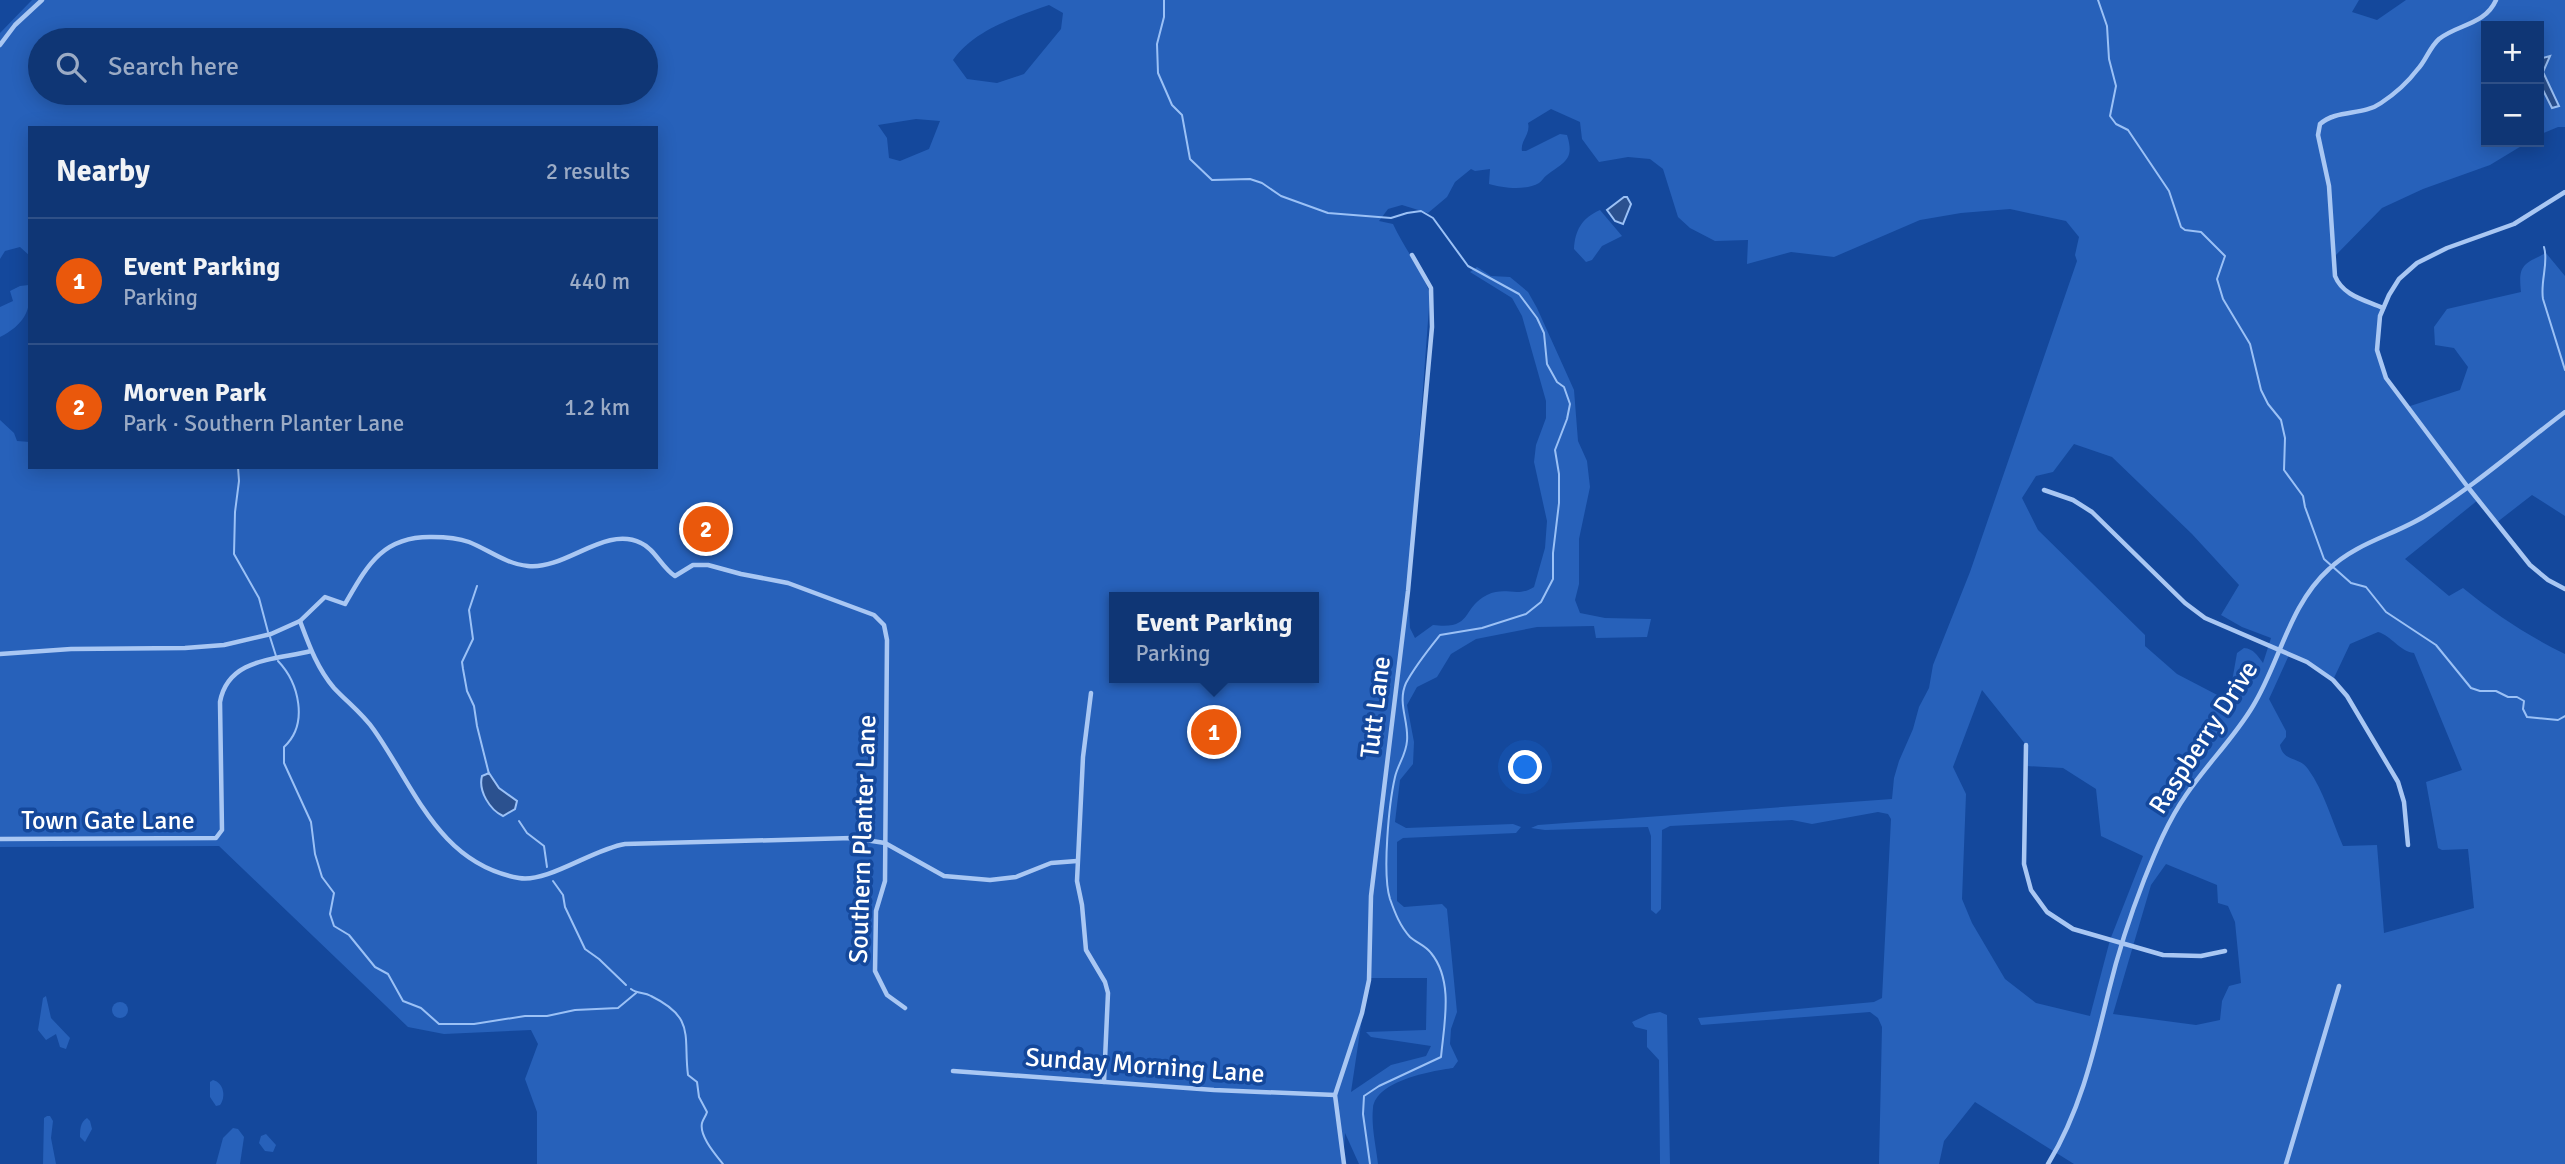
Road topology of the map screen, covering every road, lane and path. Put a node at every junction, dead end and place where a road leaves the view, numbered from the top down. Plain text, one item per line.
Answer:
1 (42, 0) edge
2 (2496, 0) edge
3 (0, 45) edge
4 (2565, 192) edge
5 (1412, 255) dead end
6 (2383, 308) junction
7 (2565, 412) edge
8 (2467, 486) junction
9 (2044, 490) dead end
10 (2565, 589) edge
11 (300, 621) junction
12 (2280, 651) junction
13 (311, 652) junction
14 (0, 654) edge
15 (1091, 693) dead end
16 (2026, 745) dead end
17 (0, 839) edge
18 (885, 843) junction
19 (2408, 845) dead end
20 (1077, 861) junction
21 (2122, 944) junction
22 (2225, 951) dead end
23 (2339, 986) dead end
24 (905, 1008) dead end
25 (953, 1071) dead end
26 (1104, 1082) junction
27 (1335, 1096) junction
28 (1344, 1164) edge
29 (2048, 1164) edge
30 (2286, 1164) edge

1 - 3 street
2 - 6 street
4 - 6 street
5 - 27 street, Tutt Lane
6 - 8 street
7 - 8 street, Raspberry Drive
8 - 10 street
8 - 12 street, Raspberry Drive
9 - 12 street
11 - 13 street
11 - 14 street, Southern Planter Lane
11 - 18 street, Southern Planter Lane
12 - 19 street
12 - 21 street, Raspberry Drive
13 - 17 street, Town Gate Lane
13 - 18 street
15 - 20 street
16 - 21 street
18 - 20 street
18 - 24 street, Southern Planter Lane
20 - 26 street
21 - 22 street
21 - 29 street, Raspberry Drive
23 - 30 street
25 - 26 street, Sunday Morning Lane
26 - 27 street, Sunday Morning Lane
27 - 28 street, Tutt Lane

